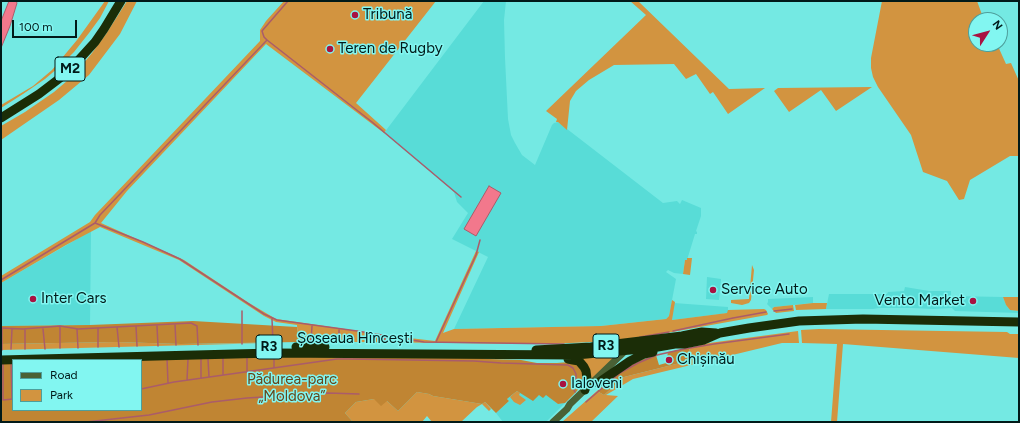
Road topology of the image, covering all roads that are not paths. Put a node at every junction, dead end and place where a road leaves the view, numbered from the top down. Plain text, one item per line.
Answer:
1 (115, 1) edge
2 (121, 1) edge
3 (1, 112) edge
4 (1, 118) edge
5 (1019, 322) edge
6 (680, 339) junction
7 (615, 345) junction
8 (537, 350) junction
9 (624, 350) junction
10 (1, 354) edge
11 (455, 354) junction
12 (40, 359) edge
13 (1, 360) edge
14 (12, 360) edge
15 (598, 383) junction
16 (585, 390) junction
17 (567, 409) junction
18 (553, 422) edge

1 - 3 highway, M2
2 - 4 highway, M2
5 - 6 highway, R3
6 - 7 highway, Șoseaua Hîncești / R3
6 - 9 highway, R3
6 - 15 highway, R3
7 - 8 highway, Șoseaua Hîncești / R3
7 - 9 highway, R3
8 - 9 highway, R3
8 - 10 highway, Șoseaua Hîncești / R3
9 - 11 highway, Șoseaua Hîncești / R3
9 - 15 main road
9 - 16 main road
11 - 12 highway, Șoseaua Hîncești / R3
11 - 16 highway, R3
13 - 14 highway, Șoseaua Hîncești / R3
15 - 17 main road
16 - 17 main road
17 - 18 main road

